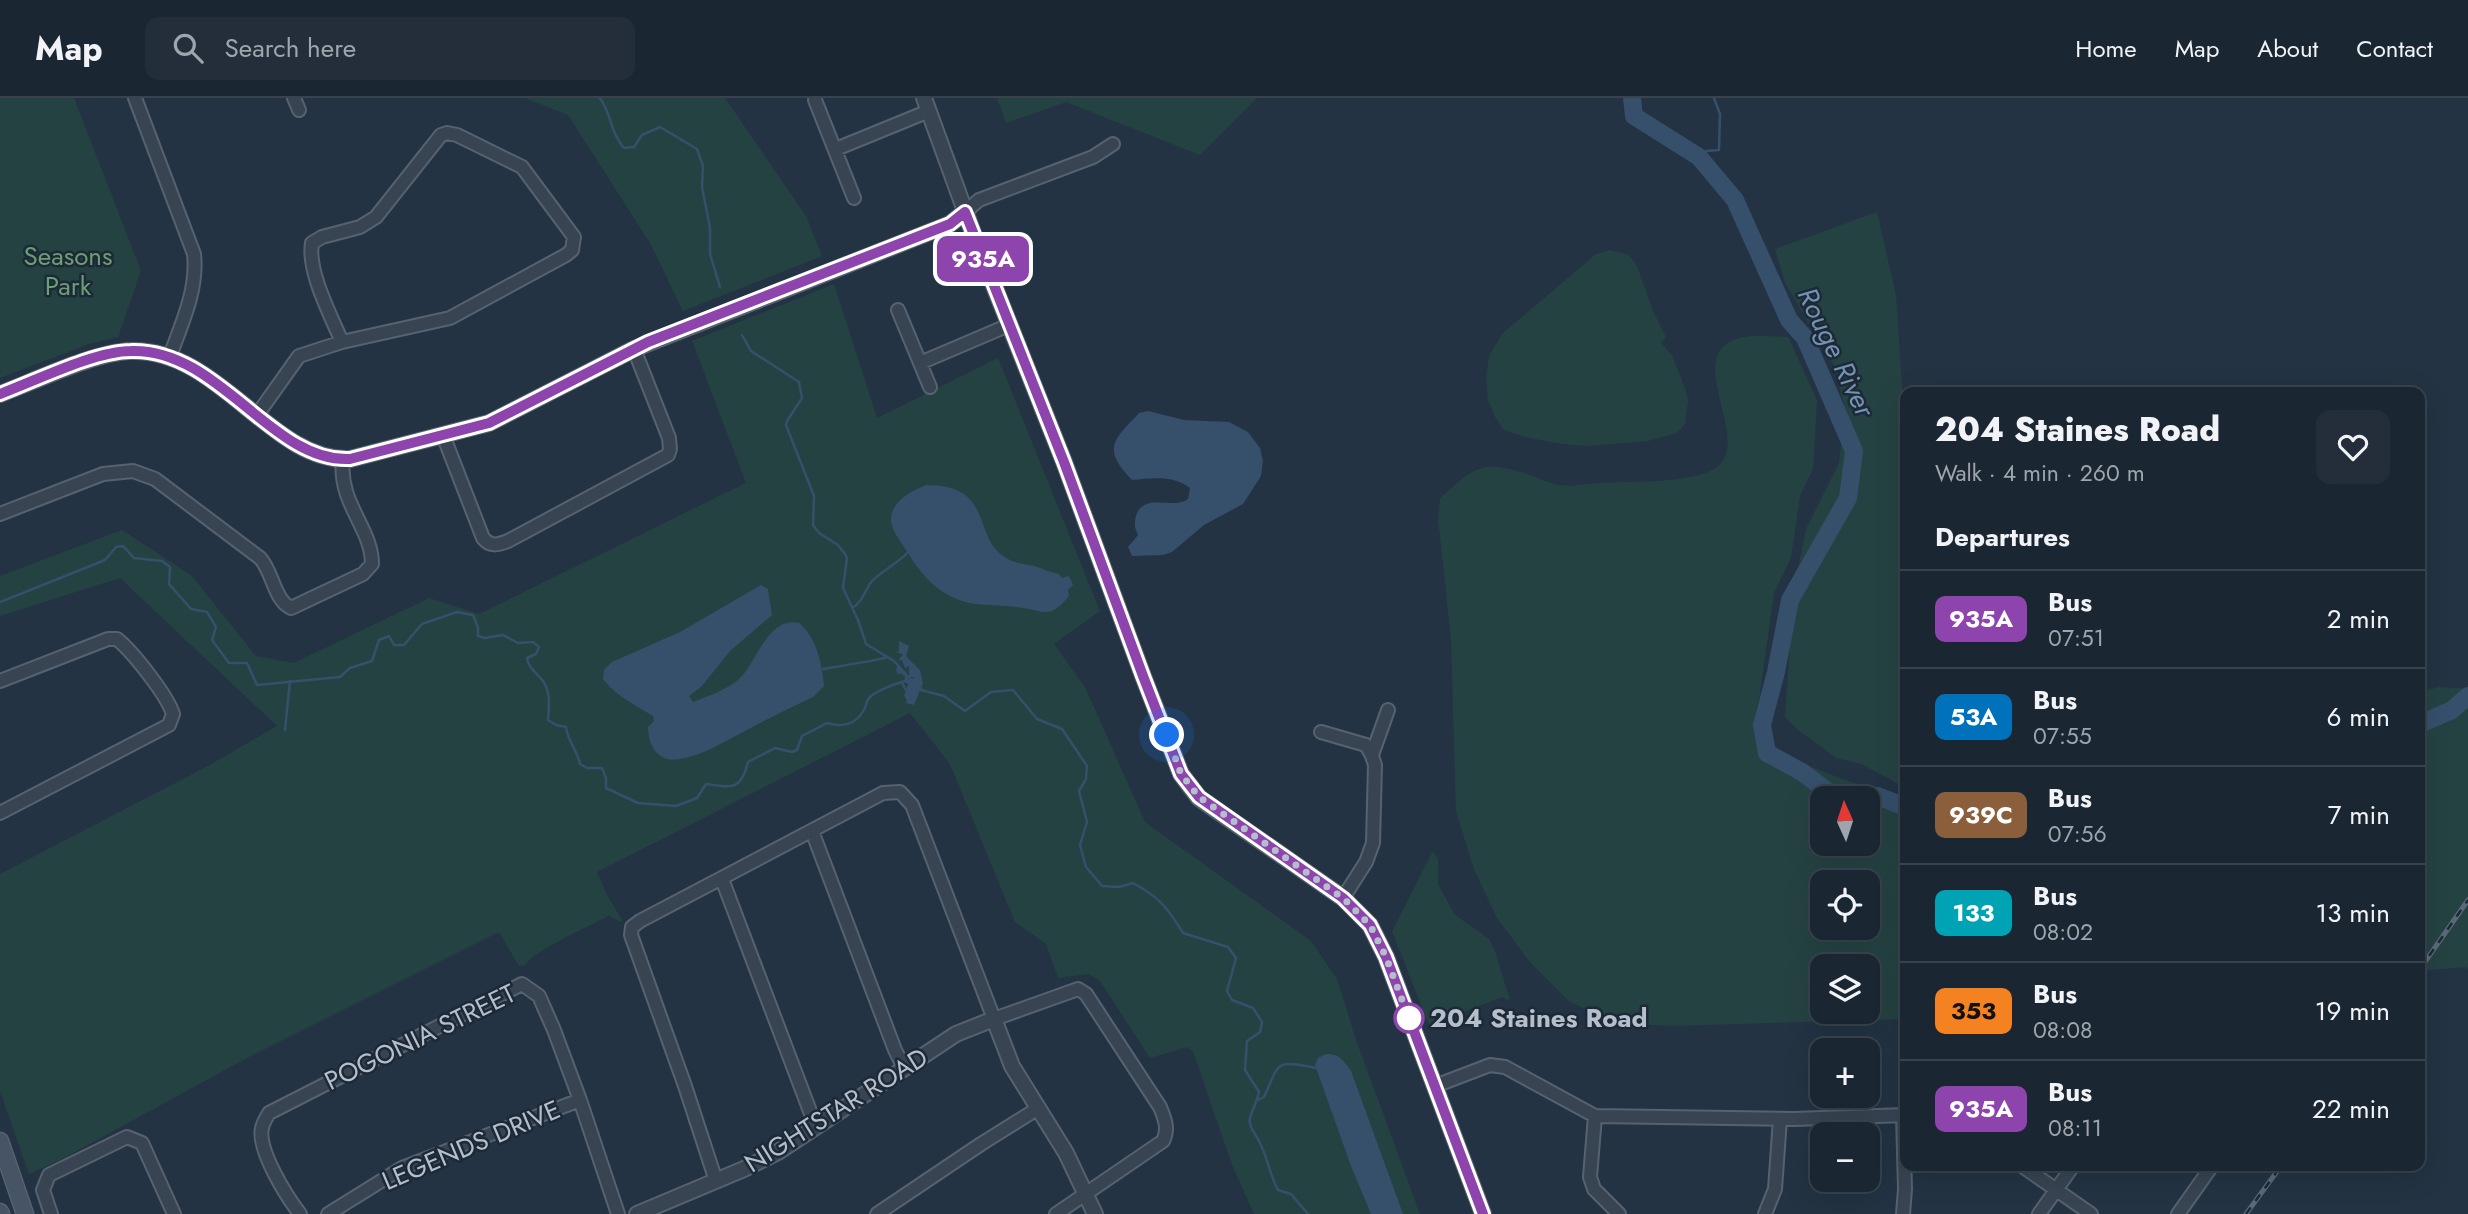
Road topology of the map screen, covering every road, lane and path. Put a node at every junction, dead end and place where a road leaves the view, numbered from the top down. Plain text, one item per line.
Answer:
1 (135, 98) edge
2 (815, 100) dead end
3 (926, 105) edge
4 (1113, 144) dead end
5 (836, 149) junction
6 (853, 198) dead end
7 (965, 212) junction
8 (898, 310) dead end
9 (1009, 325) junction
10 (342, 342) junction
11 (634, 349) junction
12 (170, 356) junction
13 (920, 363) junction
14 (930, 387) dead end
15 (0, 394) edge
16 (257, 415) junction
17 (443, 435) junction
18 (343, 460) junction
19 (0, 514) edge
20 (0, 681) edge
21 (1388, 710) dead end
22 (1321, 732) dead end
23 (1372, 755) junction
24 (0, 813) edge
25 (813, 831) junction
26 (722, 879) junction
27 (1343, 898) junction
28 (994, 1019) junction
29 (904, 1068) junction
30 (1435, 1086) junction
31 (580, 1100) junction
32 (1037, 1109) junction
33 (1900, 1115) edge
34 (1595, 1116) junction
35 (1780, 1119) junction
36 (817, 1127) junction
37 (0, 1141) edge
38 (1905, 1171) edge
39 (2029, 1171) edge
40 (2069, 1171) edge
41 (2208, 1171) edge
42 (716, 1181) junction
43 (2056, 1190) junction
44 (1086, 1195) junction
45 (25, 1214) edge
46 (51, 1214) edge
47 (174, 1214) edge
48 (300, 1214) edge
49 (328, 1214) edge
50 (618, 1214) edge
51 (637, 1214) edge
52 (877, 1214) edge
53 (1056, 1214) edge
54 (1095, 1214) edge
55 (1483, 1214) edge
56 (1619, 1214) edge
57 (1765, 1214) edge
58 (1903, 1214) edge
59 (2039, 1214) edge
60 (2091, 1214) edge
61 (2178, 1214) edge

1 - 12 street
2 - 5 street
3 - 5 street
3 - 7 street
4 - 7 street
5 - 6 street
7 - 9 street
7 - 11 street
8 - 13 street
9 - 13 street
9 - 27 street
10 - 10 street
10 - 16 street
11 - 17 street
11 - 17 street
12 - 15 street
12 - 16 street
13 - 14 street
16 - 18 street
17 - 18 street
18 - 19 street
20 - 24 street
21 - 23 street
22 - 23 street
23 - 27 street
25 - 26 street
25 - 28 street
25 - 29 street
26 - 36 street
26 - 42 street
27 - 30 street
28 - 29 street, NIGHTSTAR ROAD
28 - 32 street
28 - 44 street
29 - 36 street, NIGHTSTAR ROAD
30 - 34 street
30 - 55 street
31 - 48 street, POGONIA STREET
31 - 49 street, LEGENDS DRIVE
31 - 50 street, POGONIA STREET
32 - 44 street
32 - 52 street
33 - 35 street
34 - 35 street
34 - 56 street
35 - 57 street
36 - 42 street, NIGHTSTAR ROAD
37 - 45 main road
38 - 58 street
39 - 43 street
40 - 43 street
41 - 61 street
42 - 51 street, NIGHTSTAR ROAD
43 - 59 street
43 - 60 street
44 - 53 street
44 - 54 street
46 - 47 street

